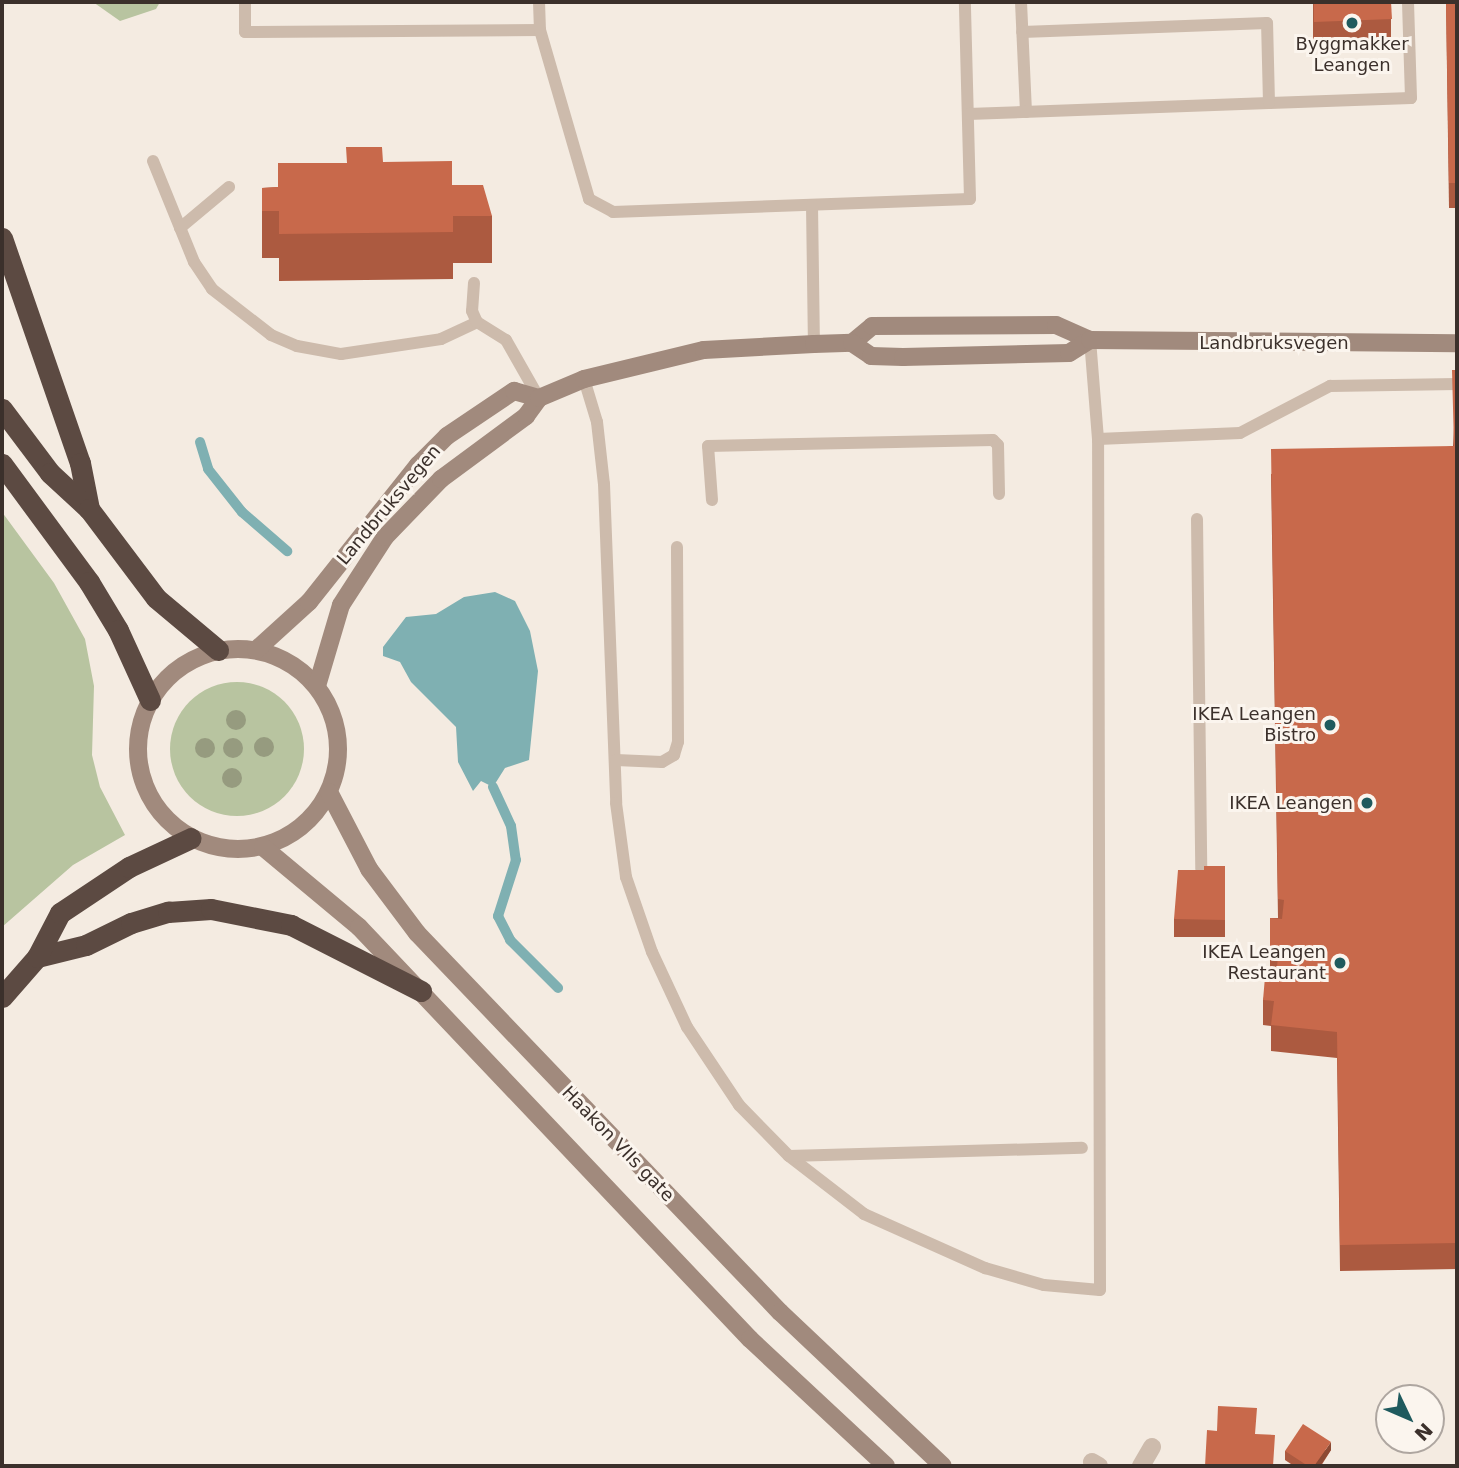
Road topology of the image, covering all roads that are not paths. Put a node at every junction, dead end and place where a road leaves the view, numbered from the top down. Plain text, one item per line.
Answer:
1 (245, 2) edge
2 (539, 2) edge
3 (965, 2) edge
4 (1021, 2) edge
5 (1408, 2) edge
6 (540, 30) junction
7 (1022, 32) junction
8 (1269, 103) junction
9 (1026, 112) junction
10 (968, 114) junction
11 (153, 162) dead end
12 (229, 187) dead end
13 (812, 205) junction
14 (180, 228) junction
15 (2, 238) edge
16 (474, 284) dead end
17 (477, 322) junction
18 (1090, 340) junction
19 (852, 343) junction
20 (1457, 343) edge
21 (814, 344) junction
22 (584, 379) junction
23 (1457, 384) edge
24 (539, 398) junction
25 (2, 409) edge
26 (1098, 439) junction
27 (2, 464) edge
28 (999, 494) dead end
29 (712, 500) dead end
30 (89, 509) junction
31 (1197, 519) dead end
32 (677, 547) dead end
33 (218, 650) junction
34 (256, 650) junction
35 (317, 686) junction
36 (150, 700) junction
37 (616, 760) junction
38 (329, 792) junction
39 (191, 838) junction
40 (263, 847) junction
41 (1201, 869) edge
42 (37, 957) junction
43 (421, 991) junction
44 (2, 997) edge
45 (1082, 1148) dead end
46 (789, 1156) junction
47 (1152, 1447) dead end
48 (886, 1466) edge
49 (943, 1466) edge
50 (1141, 1466) edge

1 - 6 lane
2 - 6 lane
3 - 10 lane
4 - 7 lane
5 - 8 lane
6 - 13 lane
7 - 8 lane
7 - 9 lane
8 - 9 lane
9 - 10 lane
10 - 13 lane
11 - 14 lane
12 - 14 lane
13 - 21 lane
14 - 17 lane
15 - 30 highway
16 - 17 lane
17 - 24 lane
18 - 19 main road, Landbruksvegen
18 - 19 main road, Landbruksvegen
18 - 20 main road, Landbruksvegen
18 - 26 lane
19 - 21 main road, Landbruksvegen
21 - 22 main road, Landbruksvegen
22 - 24 main road, Landbruksvegen
22 - 37 lane
23 - 26 lane
24 - 34 main road, Landbruksvegen
24 - 35 main road, Landbruksvegen
25 - 30 highway
26 - 46 lane
27 - 36 highway
28 - 29 lane
30 - 33 highway
31 - 41 lane
32 - 37 lane
33 - 34 main road
33 - 36 main road
34 - 35 main road
35 - 38 main road
36 - 39 main road
37 - 46 lane
38 - 40 main road
38 - 49 main road, Haakon VIIs gate
39 - 40 main road
39 - 42 highway
40 - 43 main road, Haakon VIIs gate
42 - 43 highway
42 - 44 highway
43 - 48 main road, Haakon VIIs gate
45 - 46 lane
47 - 50 street

